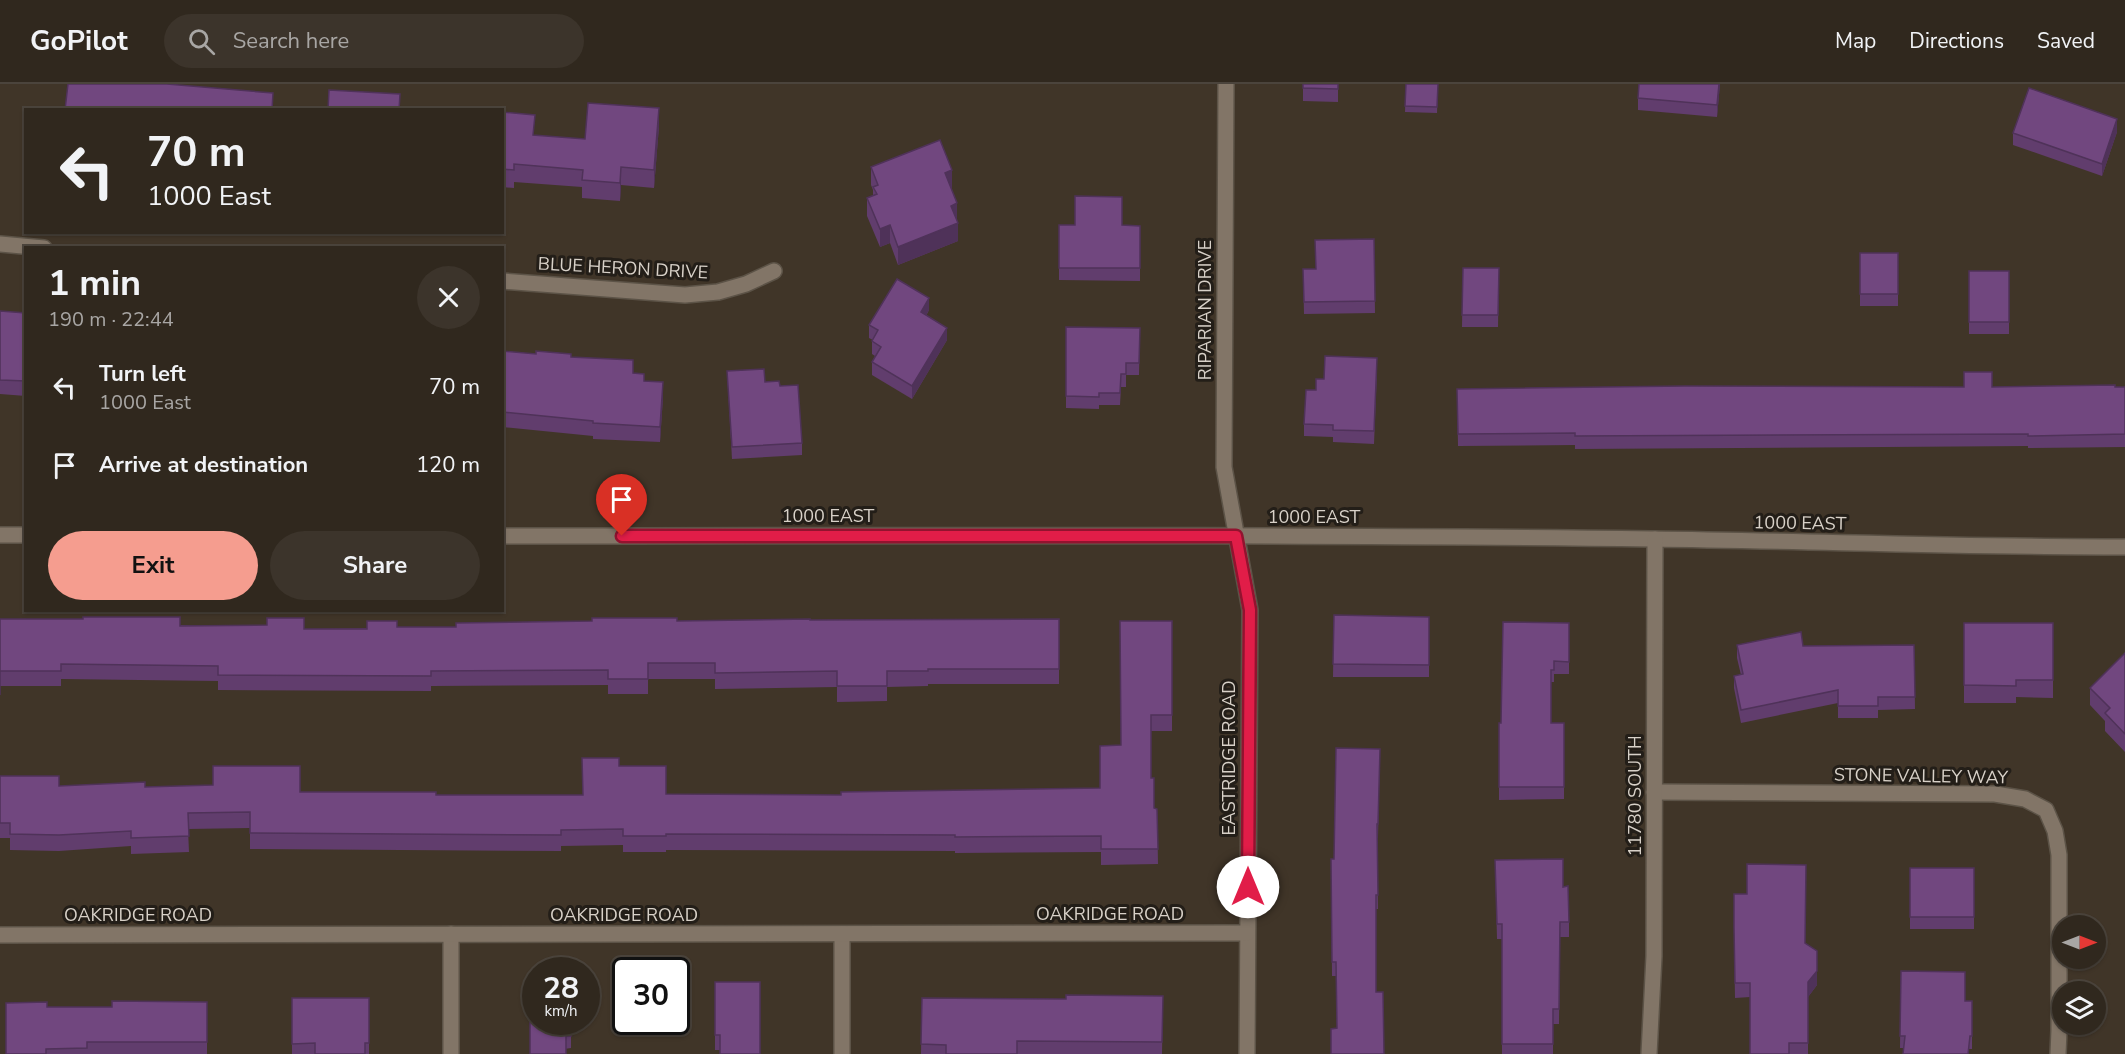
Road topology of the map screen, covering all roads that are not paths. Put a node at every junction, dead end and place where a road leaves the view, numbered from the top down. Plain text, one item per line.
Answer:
1 (1226, 84) edge
2 (0, 244) edge
3 (24, 246) edge
4 (774, 271) dead end
5 (504, 281) edge
6 (0, 535) edge
7 (24, 535) edge
8 (504, 536) edge
9 (1236, 536) junction
10 (1655, 539) junction
11 (2125, 548) edge
12 (1654, 792) junction
13 (1247, 933) junction
14 (451, 934) junction
15 (842, 934) junction
16 (0, 935) edge
17 (451, 1054) edge
18 (842, 1054) edge
19 (1247, 1054) edge
20 (1649, 1054) edge
21 (2058, 1054) edge

1 - 9 street, RIPARIAN DRIVE
2 - 3 street
4 - 5 street, BLUE HERON DRIVE
6 - 7 street
8 - 9 street, 1000 EAST
9 - 10 street, 1000 EAST
9 - 13 street, EASTRIDGE ROAD
10 - 11 street, 1000 EAST
10 - 12 street, 11780 SOUTH
12 - 20 street, 11780 SOUTH
12 - 21 street, STONE VALLEY WAY
13 - 15 street, OAKRIDGE ROAD
13 - 19 street, EASTRIDGE ROAD
14 - 15 street, OAKRIDGE ROAD
14 - 16 street, OAKRIDGE ROAD
14 - 17 street
15 - 18 street

